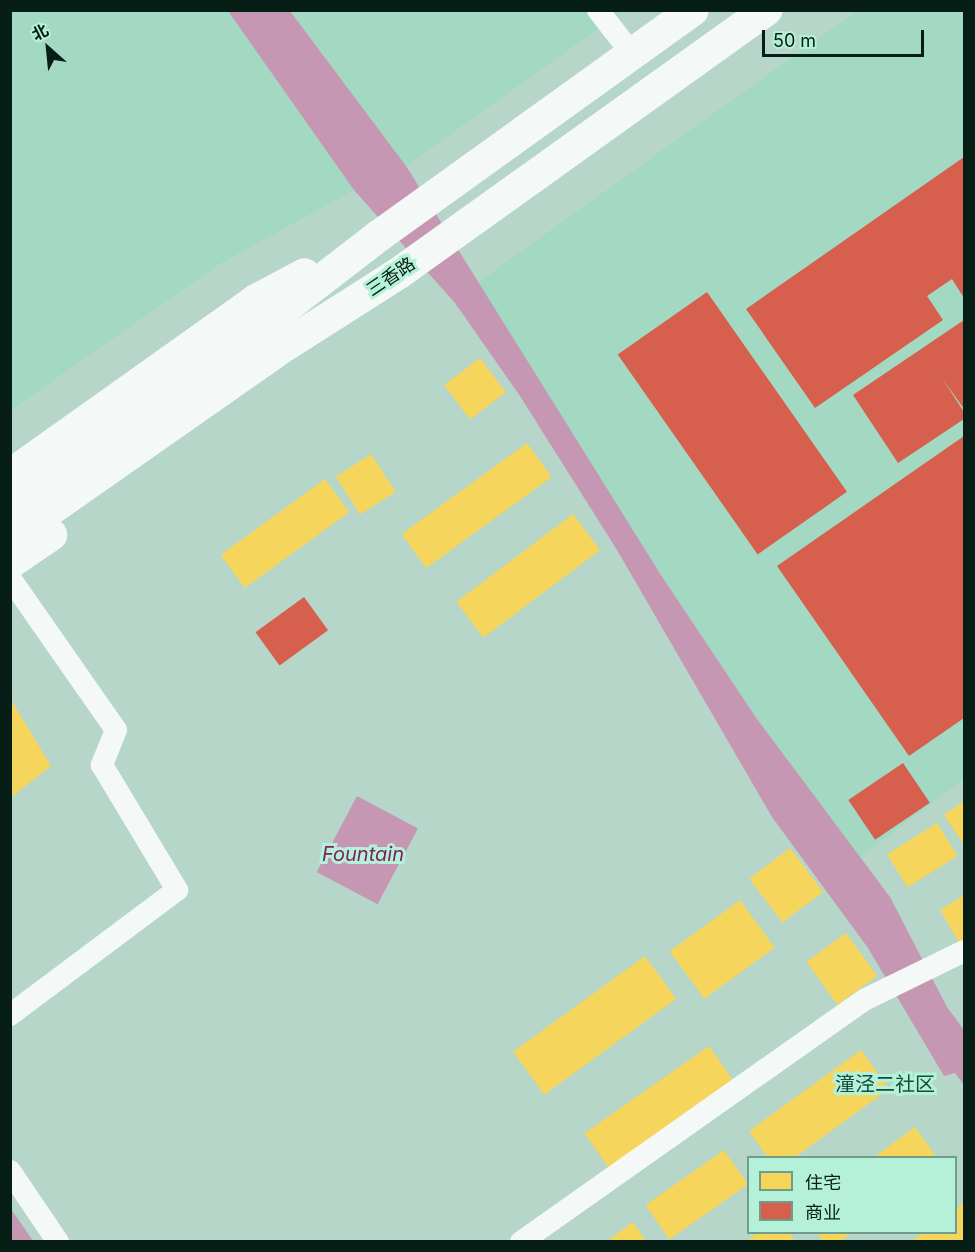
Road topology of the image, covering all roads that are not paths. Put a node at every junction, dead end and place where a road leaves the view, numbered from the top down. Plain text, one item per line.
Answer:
1 (598, 10) edge
2 (693, 10) edge
3 (767, 10) edge
4 (632, 54) junction
5 (382, 233) junction
6 (401, 271) junction
7 (277, 334) junction
8 (14, 464) edge
9 (10, 502) edge
10 (10, 538) edge
11 (10, 563) edge
12 (10, 578) edge
13 (964, 951) edge
14 (10, 1015) edge
15 (10, 1171) edge
16 (58, 1242) edge
17 (521, 1242) edge

1 - 4 street
2 - 4 main road, 三香路
3 - 6 main road, 三香路
4 - 5 main road, 三香路
5 - 7 main road, 三香路
5 - 8 main road
6 - 7 main road, 三香路
6 - 11 main road
7 - 9 main road, 三香路
7 - 10 main road, 三香路
12 - 14 street
13 - 17 street
15 - 16 street

